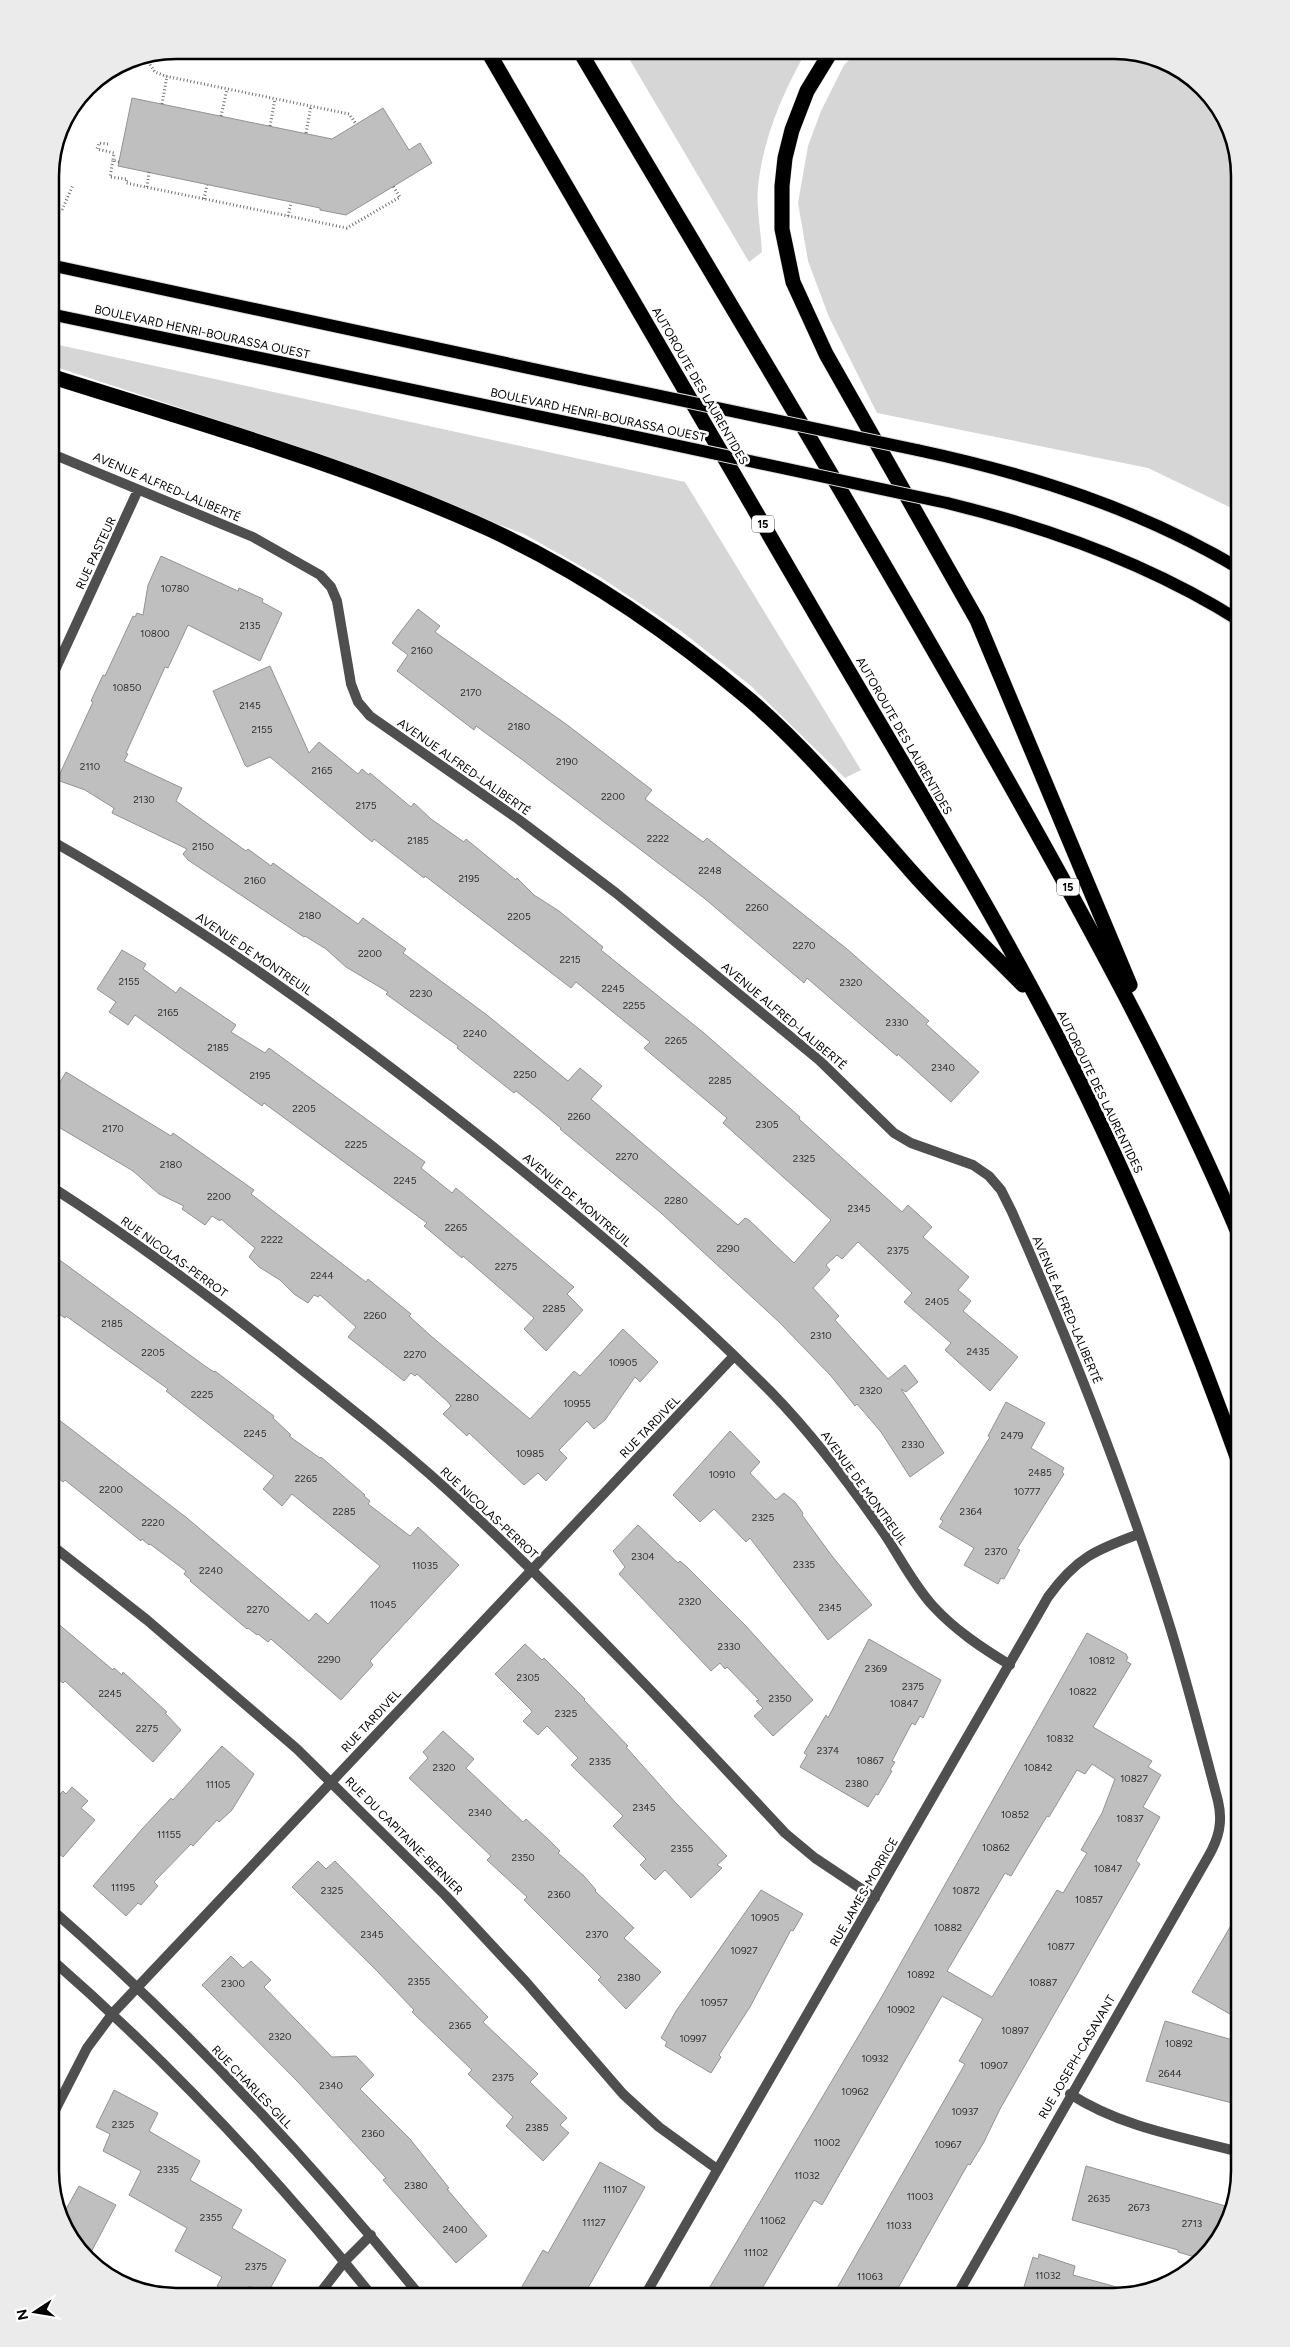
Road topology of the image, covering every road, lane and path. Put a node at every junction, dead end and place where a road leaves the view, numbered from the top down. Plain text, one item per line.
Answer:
1 (492, 59) edge
2 (584, 59) edge
3 (827, 59) edge
4 (148, 62) edge
5 (167, 76) junction
6 (227, 88) junction
7 (275, 98) junction
8 (162, 104) dead end
9 (311, 106) junction
10 (221, 116) dead end
11 (356, 124) dead end
12 (270, 126) dead end
13 (306, 133) dead end
14 (108, 144) dead end
15 (113, 160) junction
16 (119, 162) dead end
17 (149, 172) dead end
18 (73, 184) dead end
19 (207, 185) dead end
20 (393, 186) dead end
21 (147, 187) junction
22 (204, 199) junction
23 (291, 203) dead end
24 (59, 212) edge
25 (288, 216) junction
26 (59, 267) edge
27 (59, 316) edge
28 (59, 379) edge
29 (59, 456) edge
30 (138, 490) junction
31 (1231, 564) edge
32 (1231, 615) edge
33 (59, 661) edge
34 (59, 845) edge
35 (1036, 998) junction
36 (1178, 1097) junction
37 (59, 1192) edge
38 (1231, 1217) edge
39 (734, 1357) junction
40 (1231, 1441) edge
41 (1139, 1534) junction
42 (59, 1551) edge
43 (531, 1569) junction
44 (1010, 1664) junction
45 (331, 1782) junction
46 (1220, 1829) joint
47 (875, 1898) junction
48 (59, 1916) edge
49 (59, 1966) edge
50 (137, 1986) junction
51 (113, 2013) junction
52 (1070, 2094) junction
53 (59, 2102) edge
54 (1231, 2150) edge
55 (718, 2169) junction
56 (371, 2235) junction
57 (344, 2261) junction
58 (324, 2288) edge
59 (366, 2288) edge
60 (414, 2288) edge
61 (649, 2288) edge
62 (961, 2288) edge

1 - 35 highway, AUTOROUTE DES LAURENTIDES / 15
2 - 36 highway, 15
3 - 36 highway
4 - 5 path
5 - 6 path
5 - 8 path
6 - 7 path
6 - 10 path
7 - 9 path
7 - 12 path
9 - 11 path
9 - 13 path
14 - 15 path
15 - 16 path
15 - 21 path
17 - 21 path
18 - 24 path
19 - 22 path
20 - 25 path
21 - 22 path
22 - 25 path
23 - 25 path
26 - 31 main road, bridge
27 - 32 main road, BOULEVARD HENRI-BOURASSA OUEST, bridge
28 - 35 highway
29 - 30 street, AVENUE ALFRED-LALIBERTÉ
30 - 33 street, RUE PASTEUR
30 - 41 street, AVENUE ALFRED-LALIBERTÉ
34 - 39 street, AVENUE DE MONTREUIL
35 - 40 highway, AUTOROUTE DES LAURENTIDES / 15
36 - 38 highway, 15
37 - 43 street, RUE NICOLAS-PERROT
39 - 43 street, RUE TARDIVEL
39 - 44 street, AVENUE DE MONTREUIL
41 - 44 street, RUE JAMES-MORRICE
41 - 46 street, AVENUE ALFRED-LALIBERTÉ
42 - 45 street, RUE DU CAPITAINE-BERNIER
43 - 45 street, RUE TARDIVEL
43 - 47 street, RUE NICOLAS-PERROT
44 - 47 street, RUE JAMES-MORRICE
45 - 50 street, RUE TARDIVEL
45 - 55 street, RUE DU CAPITAINE-BERNIER
46 - 52 street, RUE JOSEPH-CASAVANT
47 - 55 street, RUE JAMES-MORRICE
48 - 50 street, RUE CHARLES-GILL
49 - 51 street
50 - 51 street, RUE TARDIVEL
50 - 56 street, RUE CHARLES-GILL
51 - 53 street, RUE TARDIVEL
51 - 57 street
52 - 54 street
52 - 62 street, RUE JOSEPH-CASAVANT
55 - 61 street, RUE JAMES-MORRICE
56 - 57 street
56 - 60 street, RUE CHARLES-GILL
57 - 58 street
57 - 59 street

